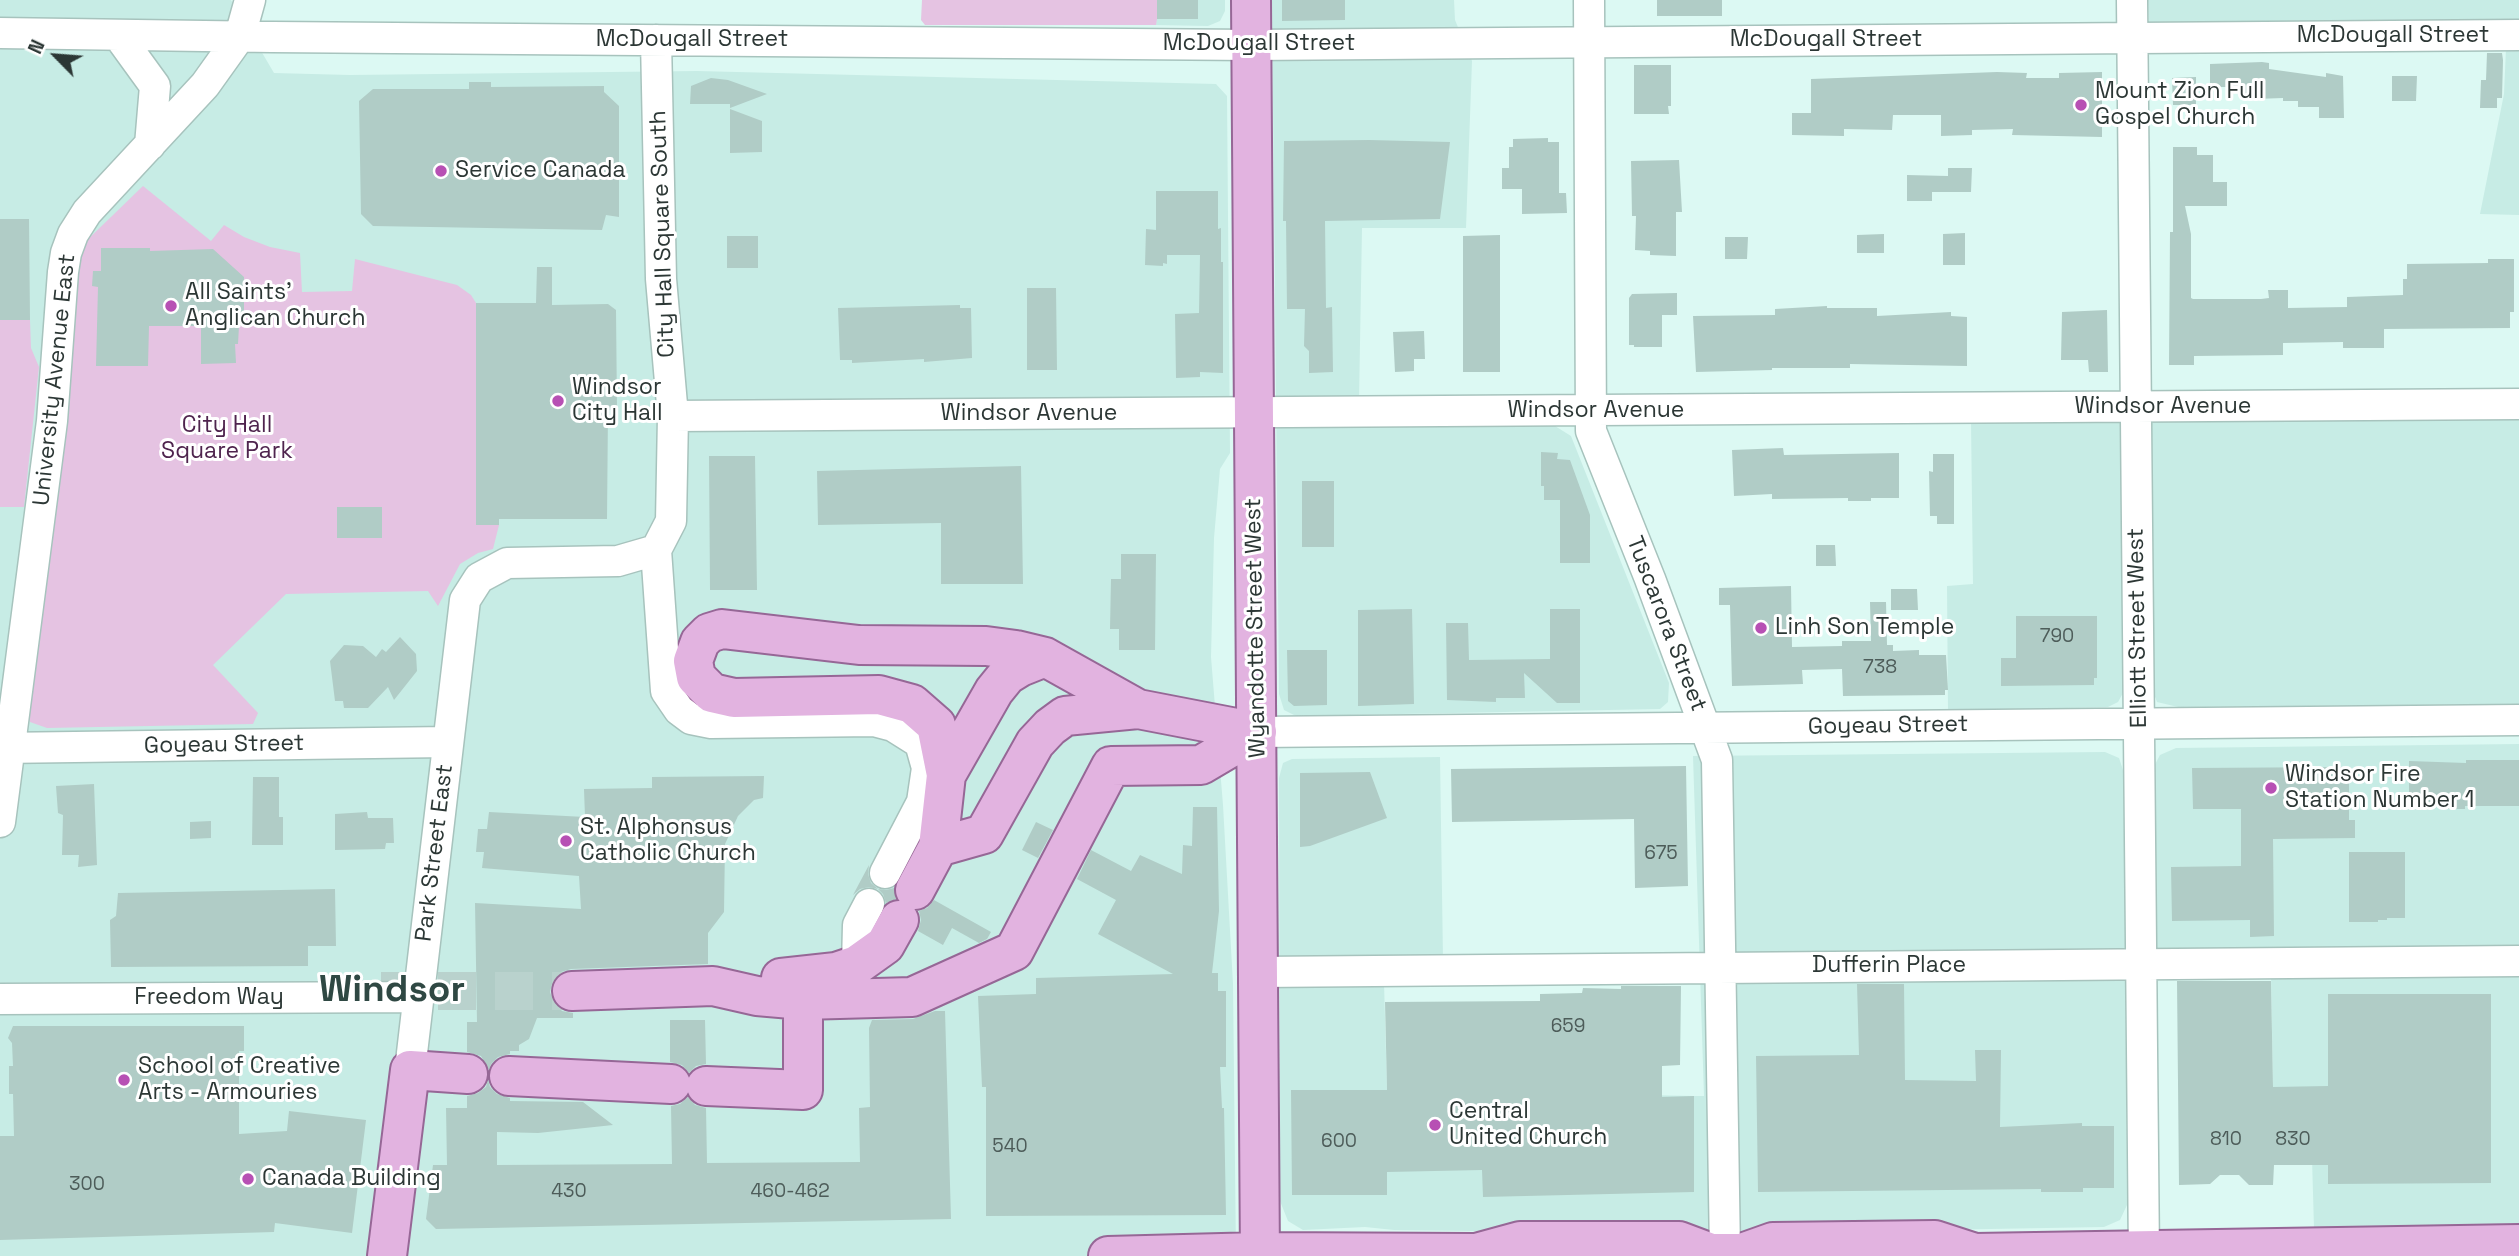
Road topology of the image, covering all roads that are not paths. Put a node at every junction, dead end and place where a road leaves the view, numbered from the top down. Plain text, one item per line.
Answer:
1 (250, 0) edge
2 (1251, 0) edge
3 (1589, 0) edge
4 (2132, 0) edge
5 (0, 33) edge
6 (118, 35) junction
7 (2519, 35) edge
8 (240, 36) junction
9 (2132, 38) junction
10 (656, 40) junction
11 (1590, 42) junction
12 (1251, 45) junction
13 (150, 145) junction
14 (2519, 404) edge
15 (2136, 407) junction
16 (1591, 411) junction
17 (1254, 413) junction
18 (673, 416) junction
19 (656, 550) junction
20 (1045, 657) junction
21 (1138, 709) junction
22 (2519, 720) edge
23 (2139, 724) junction
24 (1705, 728) junction
25 (1257, 732) junction
26 (448, 742) junction
27 (5, 748) edge
28 (946, 775) junction
29 (0, 822) edge
30 (938, 847) junction
31 (892, 897) junction
32 (2519, 961) edge
33 (2141, 964) junction
34 (1720, 967) junction
35 (1260, 972) junction
36 (713, 986) junction
37 (572, 991) tunnel mouth
38 (418, 997) junction
39 (0, 999) edge
40 (803, 1000) junction
41 (410, 1070) junction
42 (468, 1073) dead end
43 (509, 1076) dead end
44 (2519, 1244) edge
45 (2144, 1252) edge
46 (1260, 1254) edge
47 (1482, 1254) edge
48 (1726, 1254) edge
49 (1972, 1255) edge
50 (387, 1256) edge
51 (1108, 1256) edge

1 - 8 street, University Avenue East
2 - 12 main road, Wyandotte Street West
3 - 11 street, Tuscarora Street
4 - 9 street, Elliott Street West
5 - 6 street, McDougall Street
6 - 8 street, McDougall Street
6 - 13 street
7 - 9 street, McDougall Street
8 - 10 street, McDougall Street
8 - 13 street, University Avenue East
9 - 11 street, McDougall Street
9 - 15 street, Elliott Street West
10 - 12 street, McDougall Street
10 - 18 street, City Hall Square South
11 - 12 street, McDougall Street
11 - 16 street, Tuscarora Street
12 - 17 main road, Wyandotte Street West
13 - 27 street, University Avenue East
14 - 15 street, Windsor Avenue
15 - 16 street, Windsor Avenue
15 - 23 street, Elliott Street West
16 - 17 street, Windsor Avenue
16 - 24 street, Tuscarora Street
17 - 18 street, Windsor Avenue
17 - 25 main road, Wyandotte Street West
18 - 19 street, City Hall Square South
19 - 26 street, Park Street East
19 - 31 street
20 - 21 main road
20 - 28 main road
20 - 28 main road
21 - 25 main road
21 - 30 main road
22 - 23 street, Goyeau Street
23 - 24 street, Goyeau Street
23 - 33 street, Elliott Street West
24 - 25 street, Goyeau Street
24 - 34 street, Tuscarora Street
25 - 35 main road, Wyandotte Street West
25 - 40 main road
26 - 27 street, Goyeau Street
26 - 38 street, Park Street East
27 - 29 street, University Avenue East
28 - 30 main road
30 - 31 main road
31 - 36 main road
32 - 33 street, Dufferin Place
33 - 34 street, Dufferin Place
33 - 45 street, Elliott Street West
34 - 35 street, Dufferin Place
34 - 48 street, Tuscarora Street
35 - 46 main road, Wyandotte Street West
36 - 37 main road
36 - 40 main road
38 - 39 street, Freedom Way
38 - 41 street, Park Street East
40 - 43 main road
41 - 42 main road
41 - 50 main road, Park Street East
44 - 45 main road
45 - 49 main road
46 - 47 main road
46 - 51 main road
47 - 48 main road
48 - 49 main road

